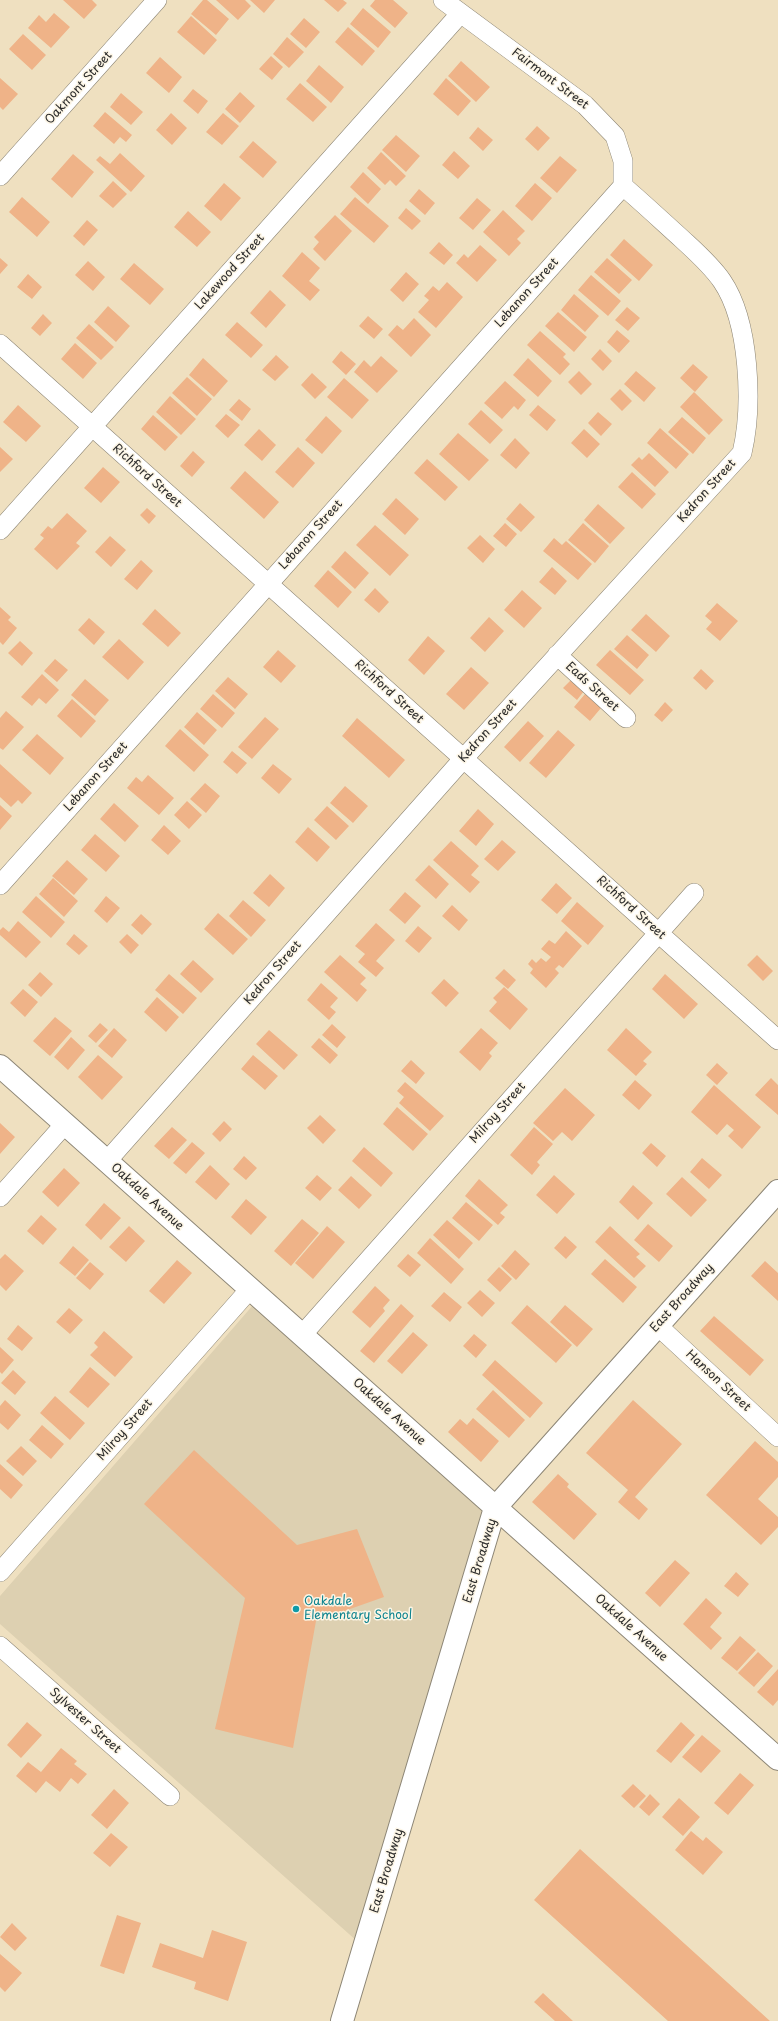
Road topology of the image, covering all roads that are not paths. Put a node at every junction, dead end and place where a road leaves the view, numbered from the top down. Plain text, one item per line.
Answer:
1 (157, 0) edge
2 (443, 0) edge
3 (460, 14) junction
4 (0, 176) edge
5 (623, 186) junction
6 (0, 344) edge
7 (92, 427) junction
8 (0, 530) edge
9 (268, 583) junction
10 (557, 655) junction
11 (626, 718) dead end
12 (464, 758) junction
13 (0, 885) edge
14 (694, 892) dead end
15 (658, 932) junction
16 (778, 1040) edge
17 (0, 1066) edge
18 (65, 1124) junction
19 (107, 1161) junction
20 (778, 1191) edge
21 (0, 1197) edge
22 (250, 1289) junction
23 (658, 1326) junction
24 (302, 1335) junction
25 (778, 1436) edge
26 (496, 1508) junction
27 (0, 1572) edge
28 (0, 1646) edge
29 (778, 1759) edge
30 (170, 1796) dead end
31 (342, 2021) edge

1 - 4 street, Oakmont Street
2 - 3 street, Fairmont Street
3 - 5 street, Fairmont Street
3 - 7 street, Lakewood Street
5 - 9 street, Lebanon Street
5 - 10 street, Kedron Street
6 - 7 street, Richford Street
7 - 8 street, Lakewood Street
7 - 9 street, Richford Street
9 - 12 street, Richford Street
9 - 13 street, Lebanon Street
10 - 11 street, Eads Street
10 - 12 street, Kedron Street
12 - 15 street, Richford Street
12 - 19 street, Kedron Street
14 - 15 street, Milroy Street
15 - 16 street, Richford Street
15 - 24 street, Milroy Street
17 - 18 street, Oakdale Avenue
18 - 19 street, Oakdale Avenue
18 - 21 street
19 - 22 street, Oakdale Avenue
20 - 23 street, East Broadway
22 - 24 street, Oakdale Avenue
22 - 27 street, Milroy Street
23 - 25 street, Hanson Street
23 - 26 street, East Broadway
24 - 26 street, Oakdale Avenue
26 - 29 street, Oakdale Avenue
26 - 31 street, East Broadway
28 - 30 street, Sylvester Street

